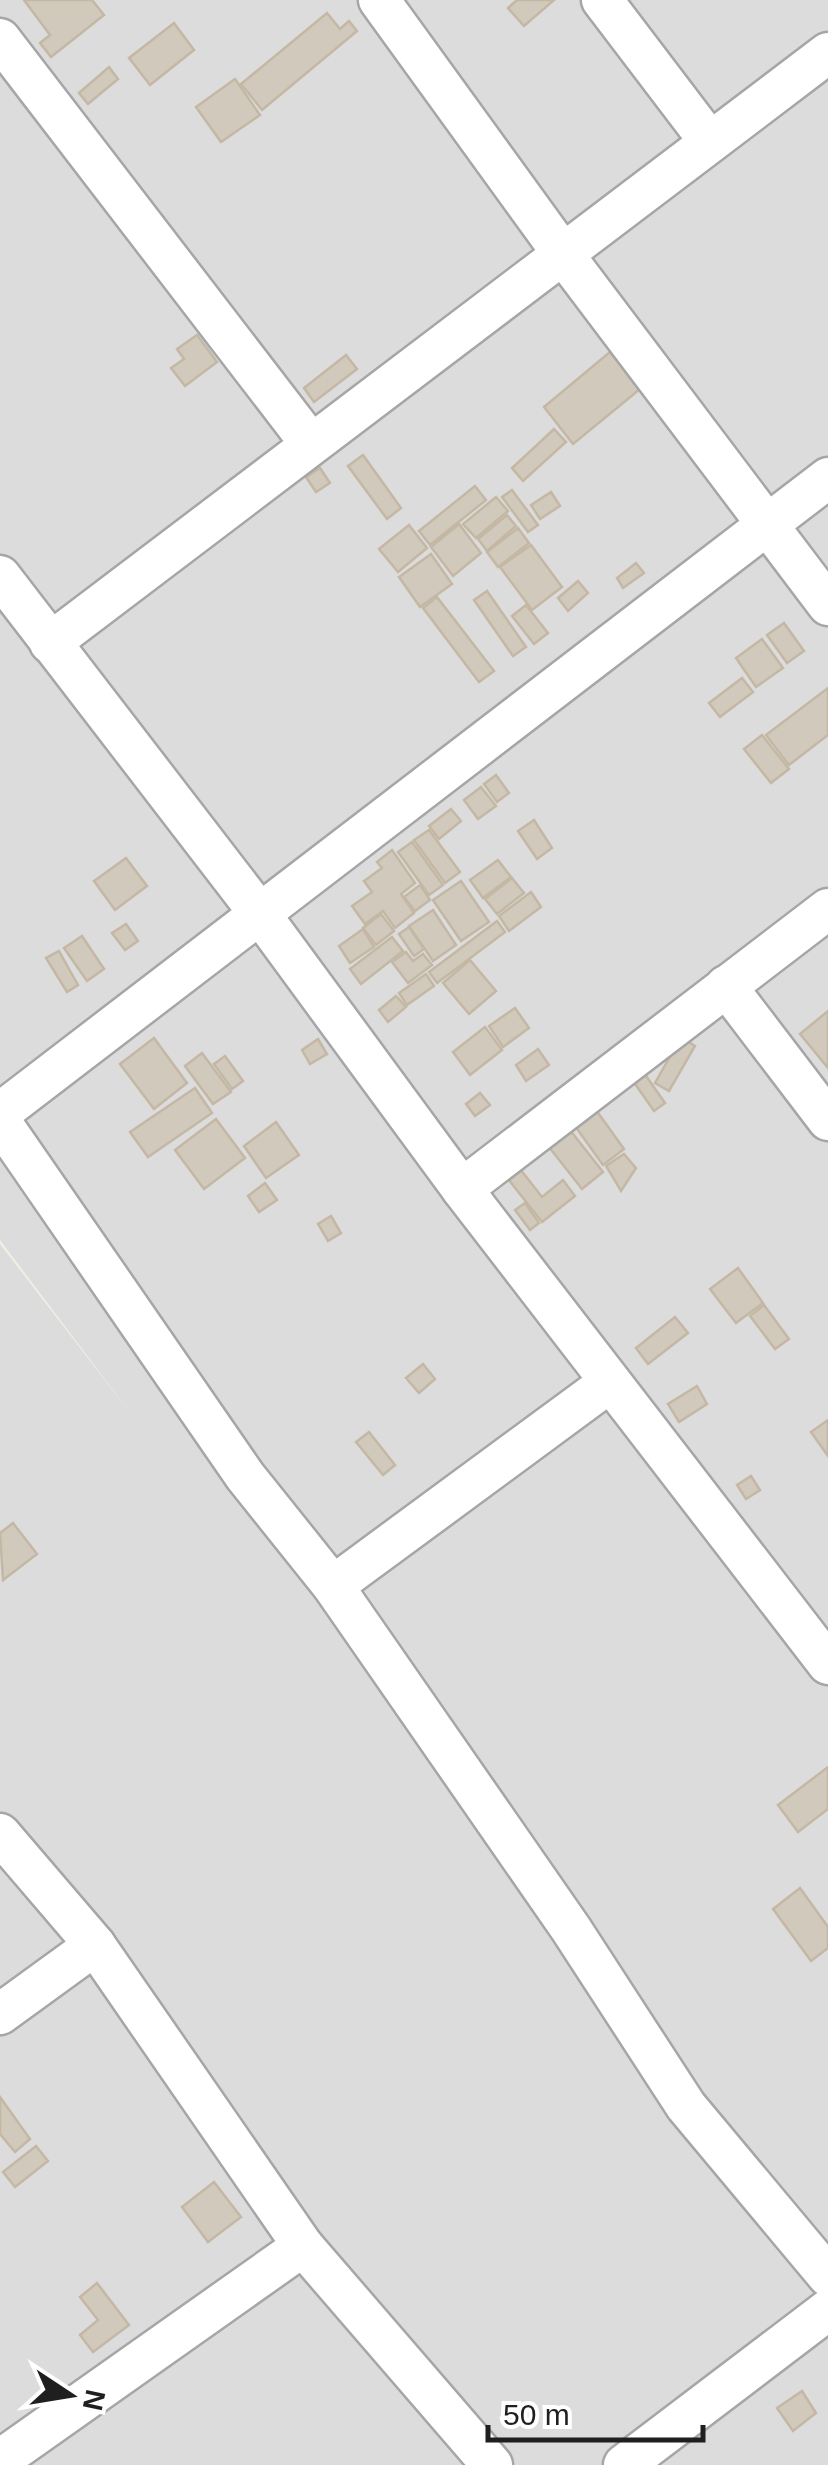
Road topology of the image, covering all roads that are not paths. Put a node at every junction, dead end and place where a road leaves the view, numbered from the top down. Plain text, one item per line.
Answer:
1 (380, 0) edge
2 (602, 0) edge
3 (0, 39) edge
4 (828, 52) edge
5 (710, 142) junction
6 (563, 254) junction
7 (312, 444) junction
8 (828, 478) edge
9 (768, 525) junction
10 (0, 576) edge
11 (828, 605) edge
12 (50, 643) junction
13 (828, 908) edge
14 (260, 914) junction
15 (726, 986) junction
16 (0, 1114) edge
17 (828, 1120) edge
18 (0, 1121) edge
19 (462, 1189) junction
20 (610, 1382) junction
21 (333, 1586) junction
22 (828, 1664) edge
23 (0, 1834) edge
24 (95, 1945) junction
25 (0, 2014) edge
26 (303, 2246) junction
27 (828, 2276) edge
28 (828, 2310) edge
29 (0, 2460) edge
30 (492, 2465) edge
31 (624, 2465) edge

1 - 6 street
2 - 5 street
3 - 7 street
4 - 5 street
5 - 6 street
6 - 7 street
6 - 9 street
7 - 12 street
8 - 9 street
9 - 11 street
9 - 14 street
10 - 12 street
12 - 14 street
13 - 15 street
14 - 16 street
14 - 19 street
15 - 17 street
15 - 19 street
18 - 21 street
19 - 20 street
20 - 21 street
20 - 22 street
21 - 27 street
23 - 24 street
24 - 25 street
24 - 26 street
26 - 29 street
26 - 30 street
28 - 31 street

